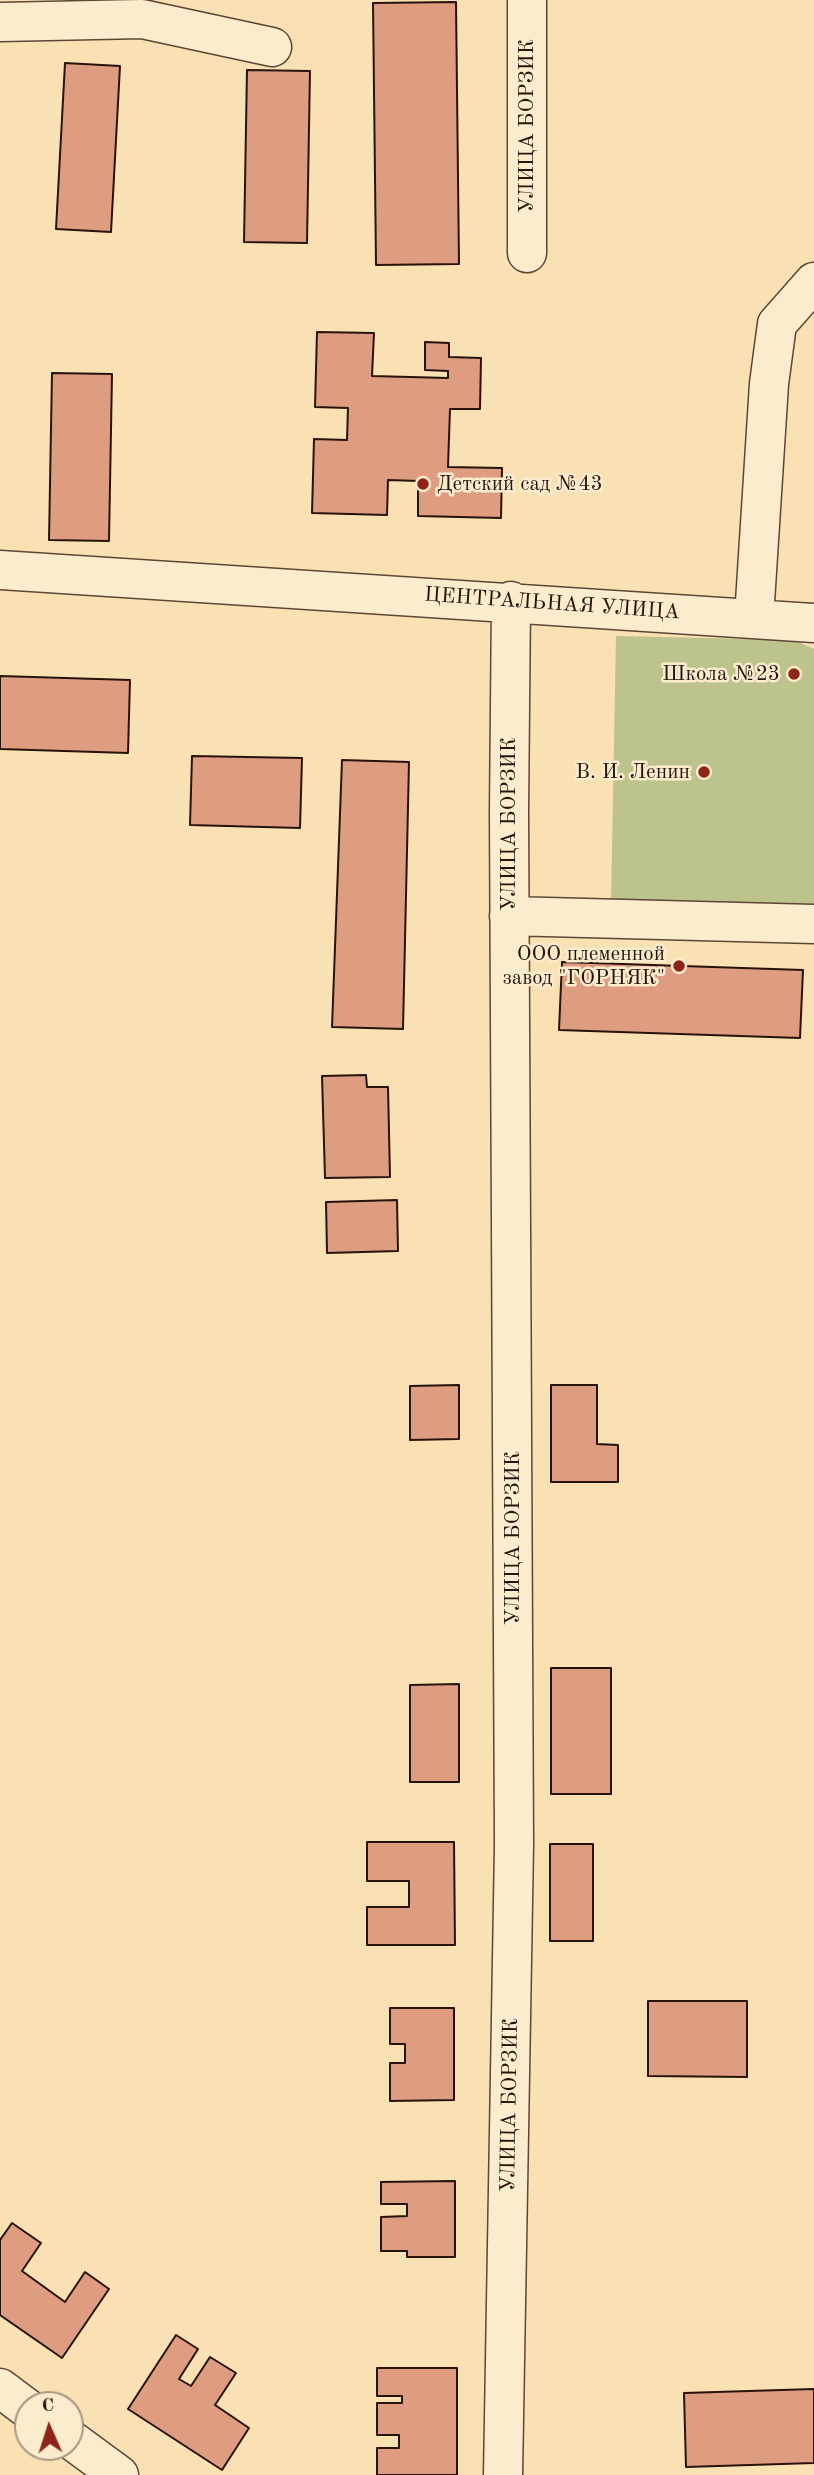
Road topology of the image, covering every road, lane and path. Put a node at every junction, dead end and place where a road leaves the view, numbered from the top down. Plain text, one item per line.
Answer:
1 (527, 0) edge
2 (144, 10) edge
3 (0, 22) edge
4 (272, 47) dead end
5 (527, 253) dead end
6 (814, 282) edge
7 (0, 570) edge
8 (511, 601) junction
9 (754, 618) junction
10 (814, 623) edge
11 (509, 916) junction
12 (814, 924) edge
13 (84, 2449) edge
14 (120, 2475) edge
15 (503, 2475) edge

1 - 5 street, УЛИЦА БОРЗИК
2 - 3 street
2 - 4 street
6 - 9 street
7 - 8 street, ЦЕНТРАЛЬНАЯ УЛИЦА
8 - 9 street, ЦЕНТРАЛЬНАЯ УЛИЦА
8 - 11 street, УЛИЦА БОРЗИК
9 - 10 street, ЦЕНТРАЛЬНАЯ УЛИЦА
11 - 12 street
11 - 15 street, УЛИЦА БОРЗИК
13 - 14 street

